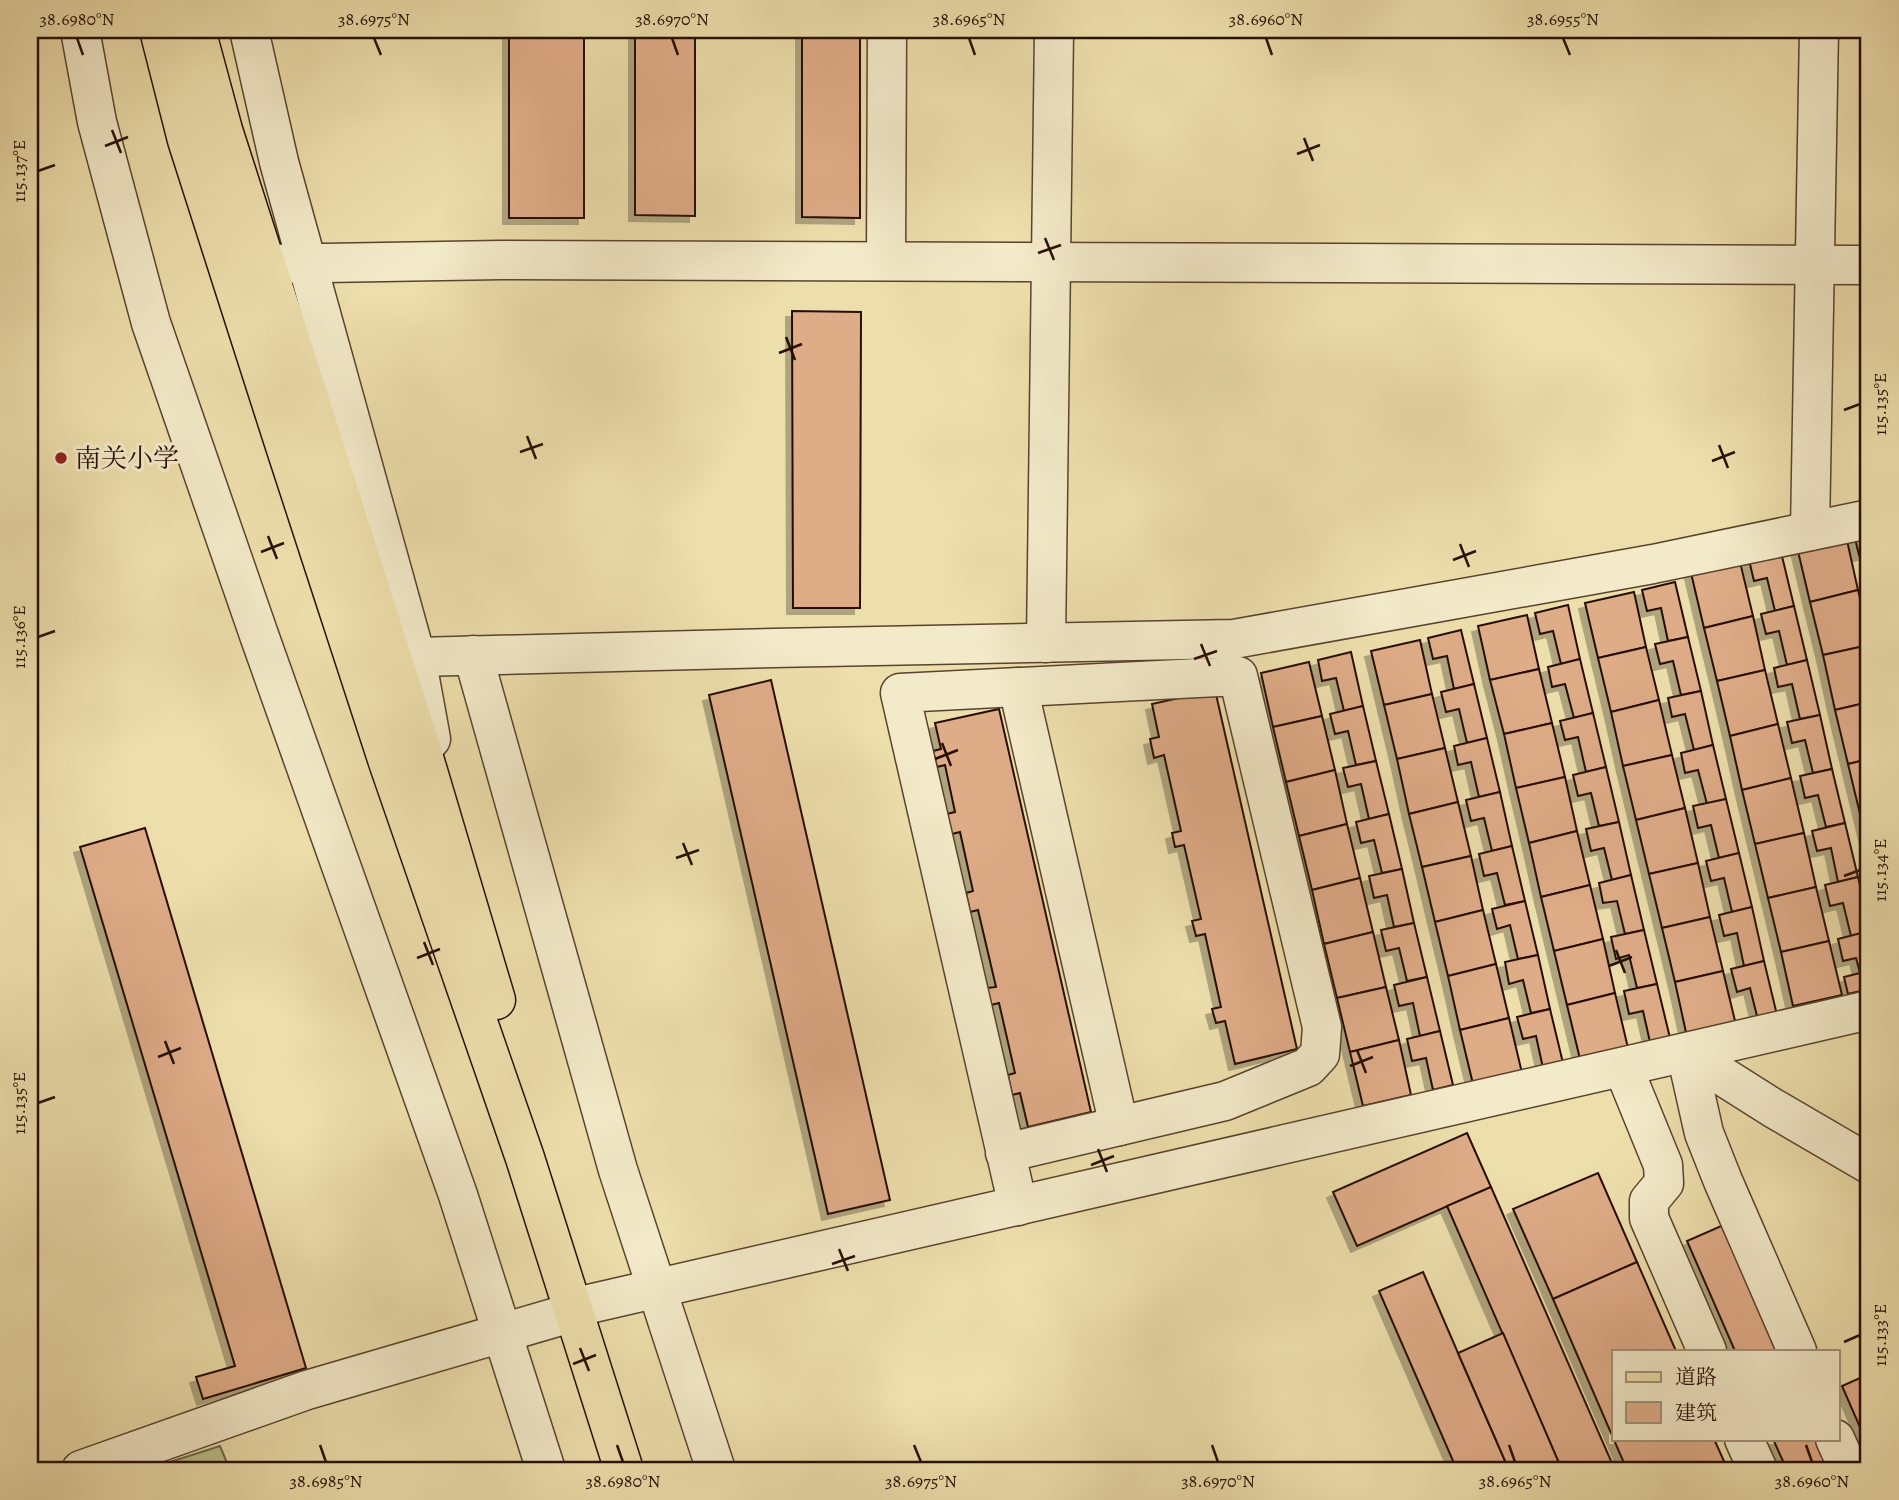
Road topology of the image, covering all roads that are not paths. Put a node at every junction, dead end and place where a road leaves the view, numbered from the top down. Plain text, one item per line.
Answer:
1 (80, 30) edge
2 (159, 30) edge
3 (196, 30) edge
4 (249, 30) edge
5 (887, 30) edge
6 (1054, 30) edge
7 (1819, 30) edge
8 (886, 261) junction
9 (1051, 262) junction
10 (307, 263) junction
11 (265, 264) junction
12 (1815, 265) junction
13 (1869, 265) edge
14 (1869, 520) edge
15 (1810, 531) junction
16 (1046, 643) junction
17 (473, 655) junction
18 (416, 657) junction
19 (1018, 687) junction
20 (452, 851) junction
21 (1869, 1010) edge
22 (1686, 1053) junction
23 (1623, 1067) junction
24 (1119, 1126) junction
25 (1005, 1153) junction
26 (1869, 1164) edge
27 (1017, 1206) junction
28 (657, 1289) junction
29 (581, 1308) junction
30 (502, 1333) junction
31 (1707, 1350) edge
32 (1797, 1350) edge
33 (1744, 1440) edge
34 (1835, 1440) edge
35 (81, 1470) edge
36 (547, 1470) edge
37 (624, 1470) edge
38 (642, 1470) edge
39 (716, 1470) edge
40 (1758, 1470) edge
41 (1849, 1470) edge

1 - 30 street
2 - 29 main road
3 - 11 main road
4 - 10 street
5 - 8 street
6 - 9 street
7 - 12 street
8 - 9 street
8 - 10 street
9 - 12 street
9 - 16 street
10 - 11 street
10 - 18 street
11 - 20 main road
12 - 13 street
12 - 15 street
14 - 15 street
15 - 16 street
16 - 17 street
17 - 18 street
17 - 28 street
18 - 20 street
19 - 24 street
19 - 24 street
19 - 25 street
20 - 29 main road
21 - 22 street
22 - 23 street
22 - 26 street
22 - 32 street
23 - 27 street
23 - 31 street
24 - 25 street
25 - 27 street
27 - 28 street
28 - 29 street
28 - 39 street
29 - 30 street
29 - 37 main road
29 - 38 main road
30 - 35 street
30 - 36 street
33 - 40 street
34 - 41 street

